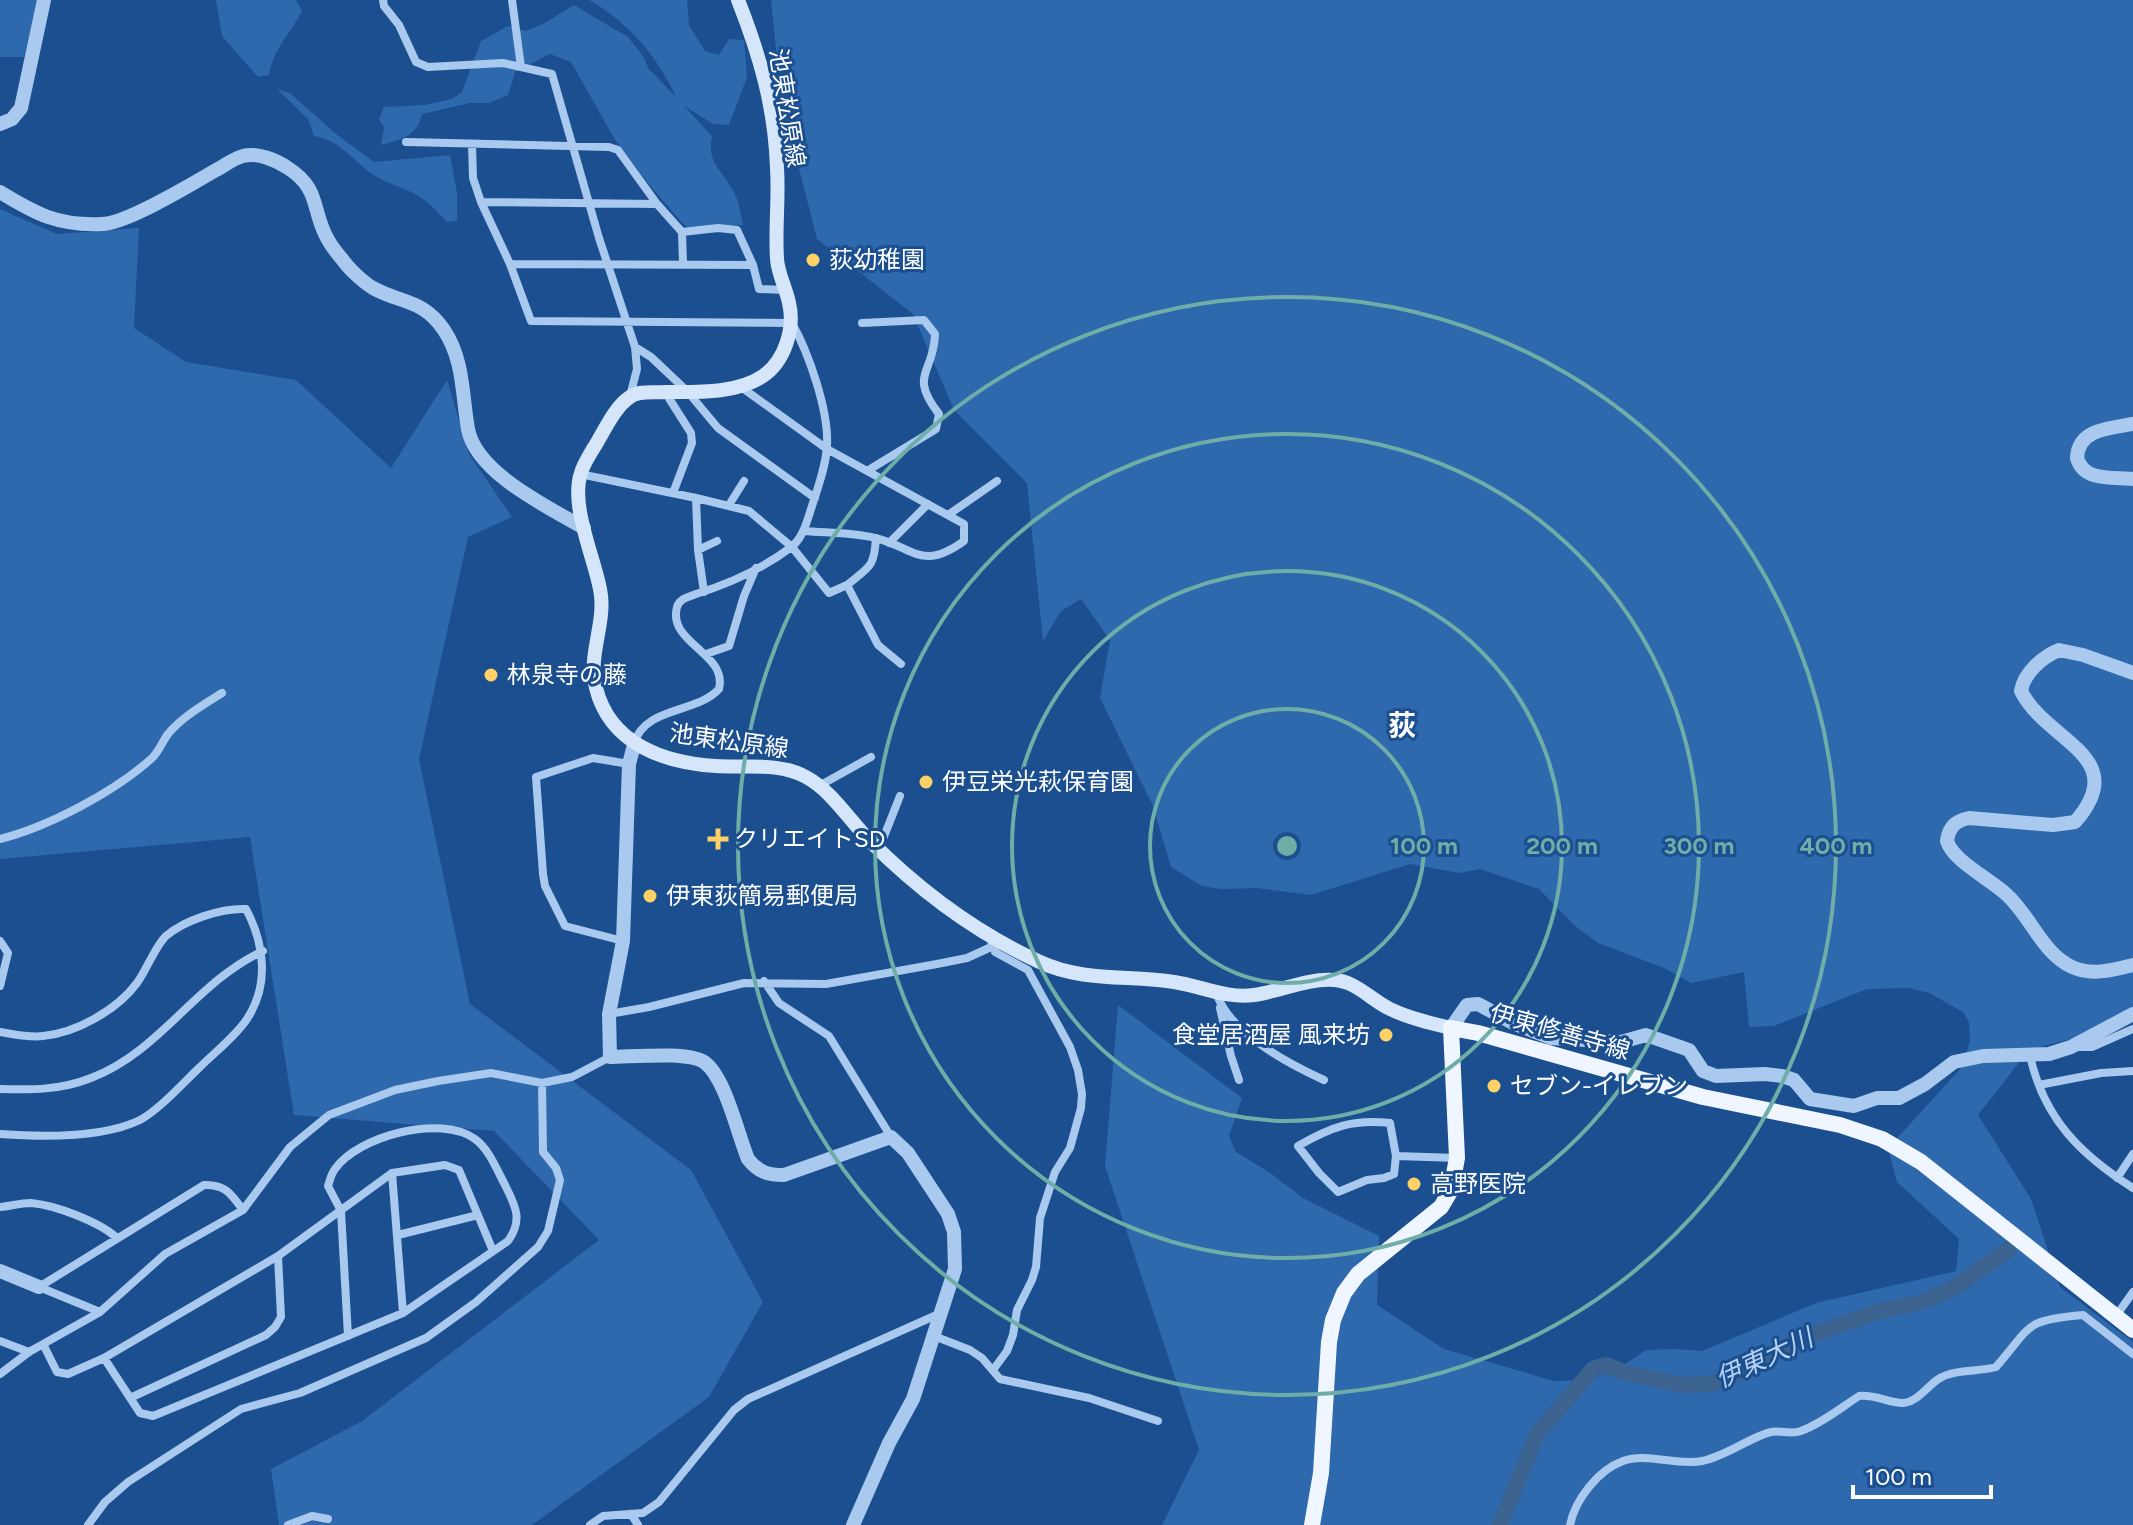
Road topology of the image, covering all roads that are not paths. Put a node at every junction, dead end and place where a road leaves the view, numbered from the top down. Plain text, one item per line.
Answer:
1 (44, 0) edge
2 (383, 0) edge
3 (512, 0) edge
4 (738, 0) edge
5 (521, 67) junction
6 (0, 124) edge
7 (406, 142) dead end
8 (472, 145) junction
9 (571, 146) junction
10 (0, 192) edge
11 (481, 202) junction
12 (590, 204) junction
13 (657, 204) junction
14 (682, 232) junction
15 (510, 264) junction
16 (607, 264) junction
17 (683, 264) junction
18 (753, 265) junction
19 (785, 290) junction
20 (625, 321) junction
21 (792, 323) junction
22 (862, 323) dead end
23 (635, 347) junction
24 (740, 386) junction
25 (687, 391) junction
26 (665, 392) junction
27 (630, 396) junction
28 (2133, 424) edge
29 (827, 449) junction
30 (867, 471) junction
31 (580, 474) junction
32 (2133, 479) edge
33 (744, 481) dead end
34 (997, 481) dead end
35 (673, 493) junction
36 (696, 498) junction
37 (815, 498) junction
38 (928, 504) junction
39 (729, 505) junction
40 (948, 515) junction
41 (584, 528) junction
42 (804, 531) junction
43 (876, 538) junction
44 (717, 541) dead end
45 (889, 543) junction
46 (792, 547) junction
47 (698, 550) junction
48 (756, 568) junction
49 (847, 585) junction
50 (704, 592) junction
51 (706, 654) junction
52 (901, 664) dead end
53 (2133, 673) edge
54 (222, 693) dead end
55 (634, 745) junction
56 (871, 757) dead end
57 (629, 764) junction
58 (819, 787) junction
59 (900, 796) dead end
60 (0, 839) edge
61 (879, 849) junction
62 (995, 940) junction
63 (0, 941) edge
64 (623, 941) junction
65 (263, 951) junction
66 (2133, 965) edge
67 (764, 981) junction
68 (0, 986) edge
69 (1218, 999) junction
70 (609, 1014) junction
71 (2133, 1014) edge
72 (1451, 1028) junction
73 (2133, 1029) edge
74 (0, 1032) edge
75 (2071, 1047) junction
76 (2030, 1056) junction
77 (610, 1057) junction
78 (2133, 1071) edge
79 (1239, 1080) dead end
80 (1324, 1080) dead end
81 (542, 1083) junction
82 (2039, 1085) junction
83 (0, 1089) edge
84 (0, 1134) edge
85 (891, 1137) junction
86 (2133, 1154) edge
87 (1396, 1156) junction
88 (1457, 1158) junction
89 (392, 1173) junction
90 (2117, 1178) junction
91 (2133, 1188) edge
92 (0, 1207) edge
93 (243, 1210) junction
94 (341, 1211) junction
95 (478, 1215) junction
96 (398, 1235) junction
97 (117, 1238) junction
98 (493, 1251) junction
99 (278, 1256) junction
100 (0, 1271) edge
101 (39, 1287) junction
102 (2133, 1292) edge
103 (100, 1312) junction
104 (942, 1312) junction
105 (403, 1313) junction
106 (2116, 1316) junction
107 (2133, 1330) edge
108 (348, 1336) junction
109 (934, 1336) junction
110 (0, 1341) edge
111 (43, 1344) junction
112 (29, 1352) junction
113 (2133, 1354) edge
114 (104, 1358) junction
115 (993, 1370) junction
116 (0, 1374) edge
117 (130, 1398) junction
118 (1158, 1421) dead end
119 (631, 1514) junction
120 (328, 1519) dead end
121 (88, 1525) edge
122 (288, 1525) edge
123 (590, 1525) edge
124 (638, 1525) edge
125 (853, 1525) edge
126 (1312, 1525) edge
127 (1570, 1525) edge

1 - 6 street
2 - 5 street
3 - 5 street
4 - 19 main road, 池東松原線
5 - 9 street
7 - 8 street
8 - 9 street
8 - 11 street
9 - 12 street
9 - 13 street
10 - 41 street
11 - 12 street
11 - 15 street
12 - 13 street
12 - 16 street
13 - 14 street
14 - 17 street
14 - 18 street
15 - 16 street
15 - 20 street
16 - 17 street
16 - 20 street
17 - 18 street
18 - 19 street
19 - 21 main road, 池東松原線
20 - 21 street
20 - 23 street
21 - 24 main road
21 - 29 street
22 - 30 street
23 - 25 street
23 - 27 street
24 - 25 main road
24 - 29 street
25 - 26 main road
25 - 37 street
26 - 27 main road
26 - 35 street
27 - 31 main road
28 - 32 street
29 - 30 street
29 - 37 street
30 - 38 street
31 - 35 street
31 - 41 main road, 池東松原線
33 - 39 street
34 - 40 street
35 - 36 street
36 - 39 street
36 - 47 street
37 - 42 street
38 - 40 street
38 - 45 street
39 - 46 street
40 - 45 street
41 - 55 main road, 池東松原線
42 - 43 street
42 - 46 street
43 - 45 street
43 - 49 street
44 - 47 street
46 - 48 street
46 - 49 street
47 - 50 street
48 - 50 street
48 - 51 street
49 - 52 street
50 - 51 street
51 - 55 street
53 - 66 street
54 - 60 street
55 - 57 street
55 - 58 main road, 池東松原線
56 - 58 street
57 - 64 street
57 - 64 street
58 - 61 main road, 池東松原線
59 - 61 street
61 - 62 main road, 池東松原線
62 - 67 street
62 - 69 main road, 池東松原線
62 - 115 street
63 - 68 street
64 - 70 street
65 - 74 street
65 - 83 street
65 - 84 street
67 - 70 street
67 - 85 street
69 - 72 main road, 池東松原線
69 - 79 street
69 - 80 street
70 - 77 street
71 - 75 street
72 - 76 street
72 - 88 main road, 伊東修善寺線
72 - 106 main road, 伊東修善寺線
73 - 75 street
75 - 76 street
76 - 82 street
77 - 81 street
77 - 85 street
78 - 82 street
81 - 93 street
81 - 121 street
82 - 90 street
85 - 104 street
86 - 90 street
87 - 87 street
87 - 88 street
88 - 126 main road, 伊東修善寺線
89 - 94 street
89 - 95 street
89 - 96 street
90 - 91 street
92 - 97 street
93 - 97 street
93 - 103 street
94 - 98 street
94 - 99 street
94 - 108 street
95 - 96 street
95 - 98 street
96 - 105 street
97 - 101 street
98 - 105 street
99 - 114 street
99 - 117 street
100 - 101 street
101 - 103 street
102 - 106 street
103 - 111 street
104 - 109 street
104 - 119 street
105 - 108 street
106 - 107 main road, 伊東修善寺線
108 - 117 street
109 - 115 street
109 - 125 street
110 - 112 street
111 - 112 street
111 - 114 street
112 - 116 street
113 - 127 street
114 - 117 street
115 - 118 street
119 - 123 street
119 - 124 street
120 - 122 street

